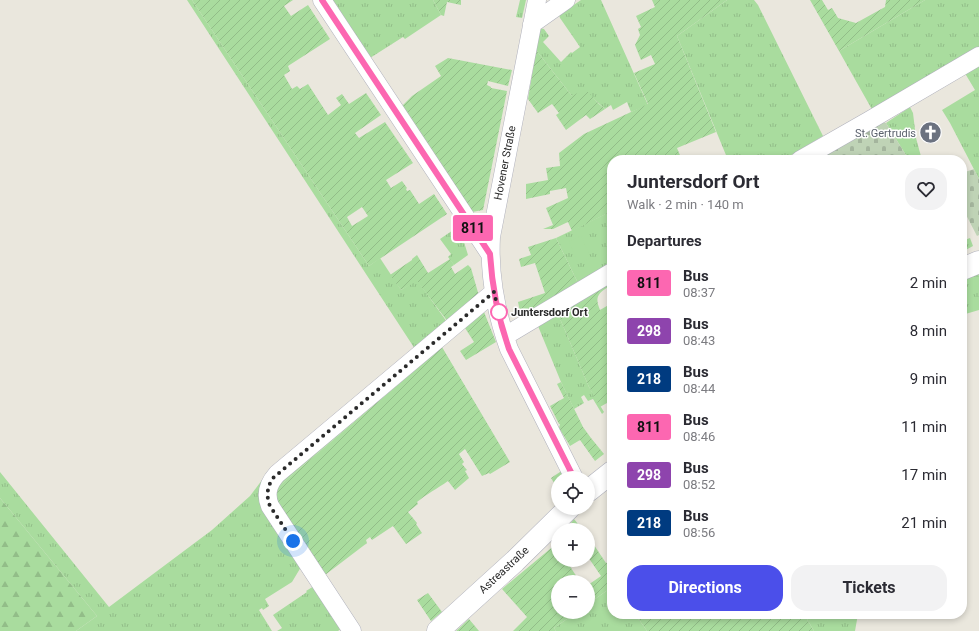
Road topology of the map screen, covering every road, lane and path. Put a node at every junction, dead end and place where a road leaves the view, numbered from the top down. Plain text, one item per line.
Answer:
1 (322, 0) edge
2 (537, 0) edge
3 (566, 0) edge
4 (532, 24) junction
5 (979, 56) edge
6 (809, 155) edge
7 (490, 254) junction
8 (979, 262) edge
9 (967, 267) edge
10 (607, 275) edge
11 (494, 292) junction
12 (504, 336) junction
13 (570, 471) edge
14 (607, 476) edge
15 (595, 485) edge
16 (562, 515) edge
17 (352, 631) edge
18 (438, 631) edge

1 - 7 street
2 - 4 street, Hovener Straße
3 - 4 street
4 - 7 street, Hovener Straße
5 - 6 street
7 - 11 street, Hovener Straße
8 - 9 street
10 - 12 street
11 - 12 street, Hovener Straße
11 - 17 street
12 - 13 street, Hovener Straße
14 - 15 street
16 - 18 street, Astreastraße

